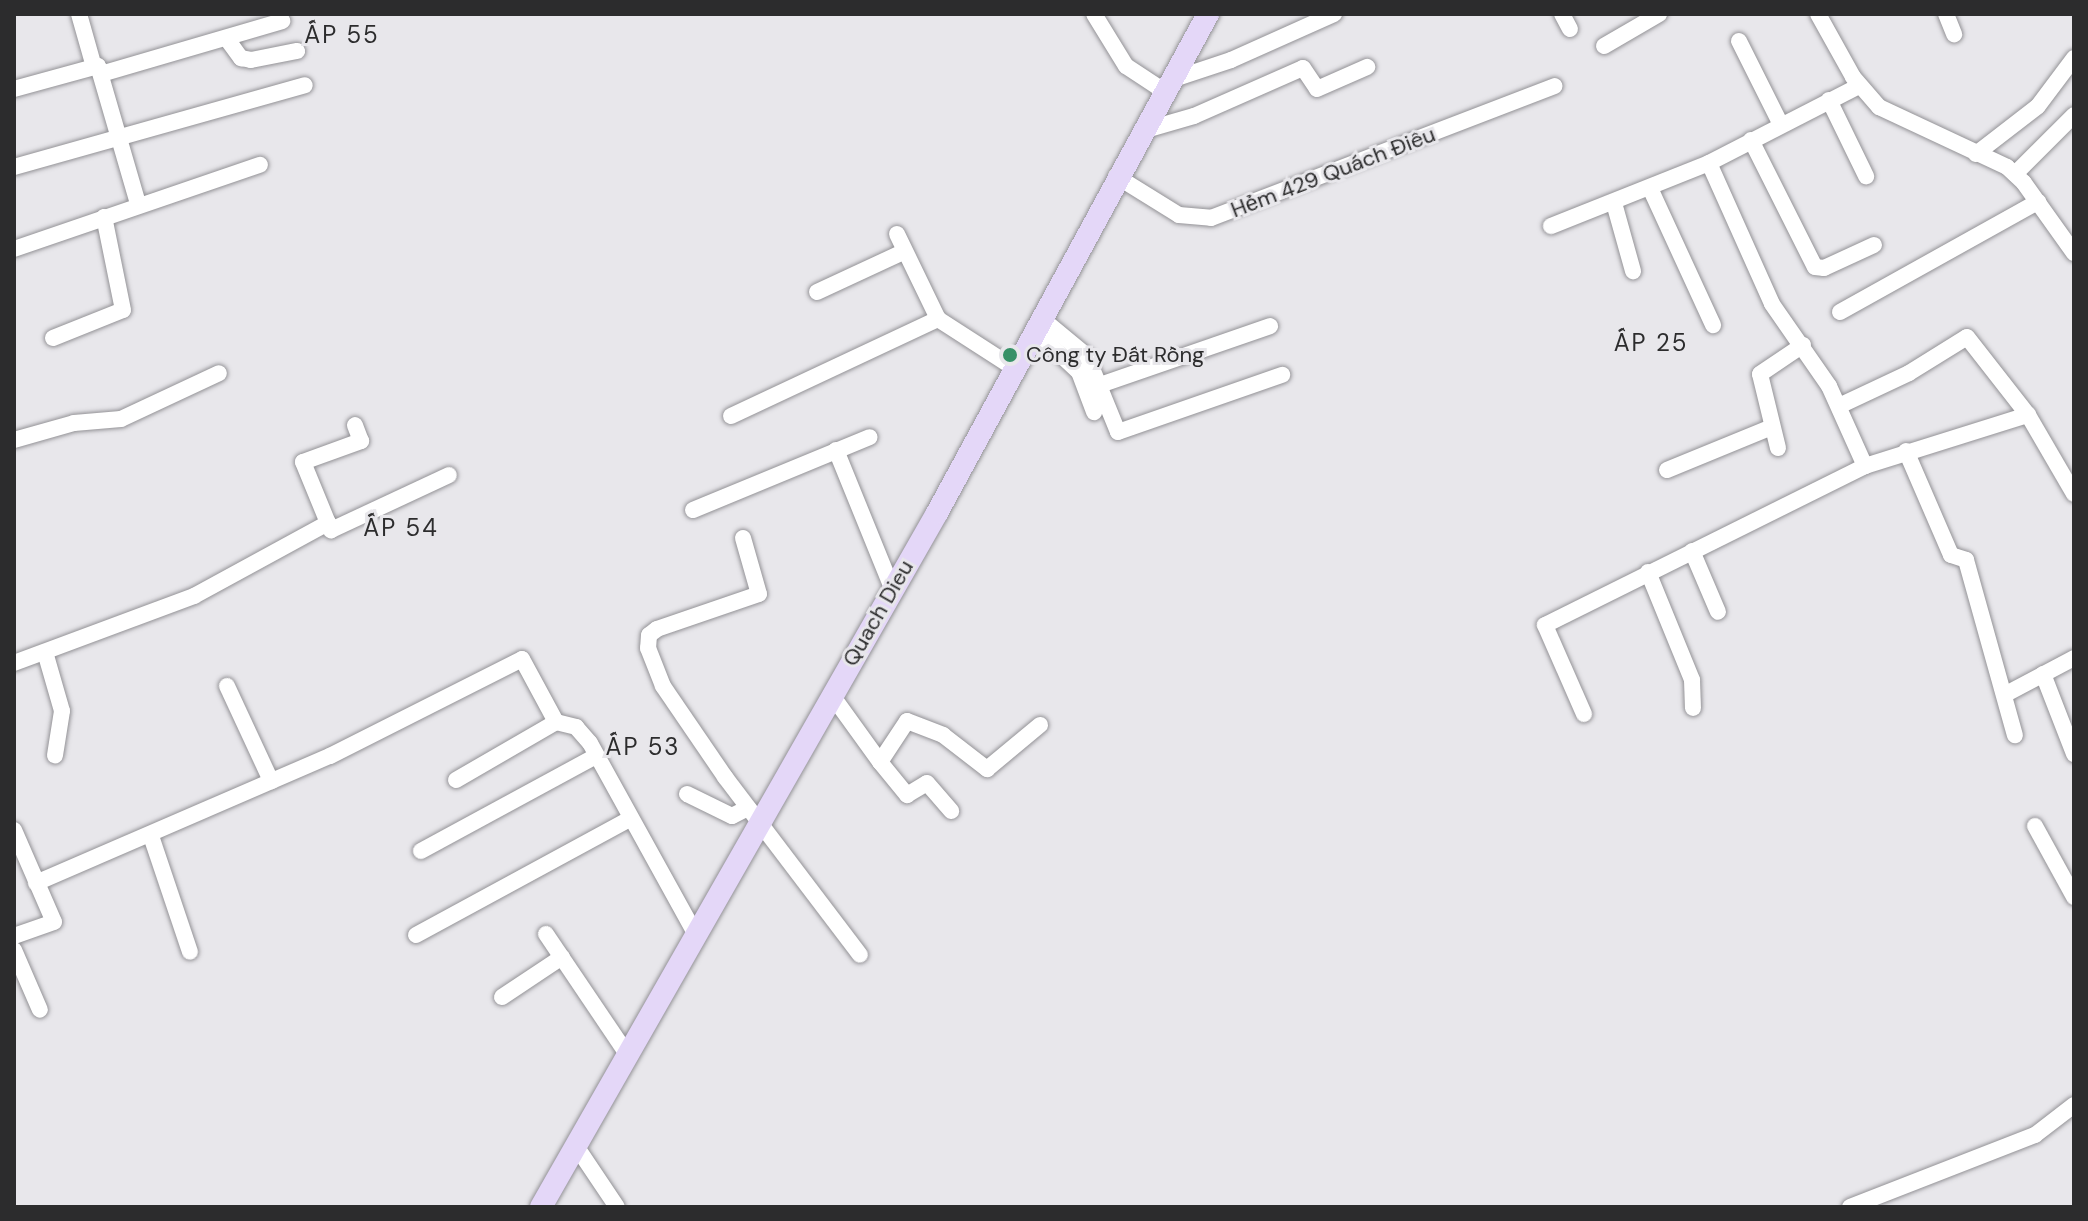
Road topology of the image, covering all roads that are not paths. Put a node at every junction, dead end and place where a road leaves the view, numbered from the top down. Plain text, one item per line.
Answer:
1 (79, 14) edge
2 (1094, 14) edge
3 (1334, 14) edge
4 (1659, 14) edge
5 (1818, 14) edge
6 (1946, 14) edge
7 (1204, 16) edge
8 (282, 21) dead end
9 (1954, 34) dead end
10 (227, 39) junction
11 (1739, 41) dead end
12 (1604, 46) dead end
13 (297, 51) dead end
14 (2074, 58) edge
15 (1367, 67) dead end
16 (97, 71) junction
17 (305, 85) dead end
18 (1168, 85) junction
19 (1555, 86) dead end
20 (1859, 86) junction
21 (14, 89) edge
22 (1829, 100) junction
23 (2074, 115) edge
24 (1780, 123) junction
25 (1142, 131) junction
26 (119, 137) junction
27 (1751, 140) junction
28 (1976, 154) junction
29 (1709, 163) junction
30 (260, 165) dead end
31 (14, 167) edge
32 (2015, 174) junction
33 (1116, 176) junction
34 (1866, 176) dead end
35 (1650, 188) junction
36 (2038, 202) junction
37 (1614, 203) junction
38 (138, 204) junction
39 (104, 217) junction
40 (1551, 226) dead end
41 (897, 234) dead end
42 (1874, 245) dead end
43 (14, 249) edge
44 (903, 252) junction
45 (2074, 253) edge
46 (1633, 271) dead end
47 (817, 292) dead end
48 (1840, 312) dead end
49 (938, 319) junction
50 (1038, 324) junction
51 (1713, 325) dead end
52 (1270, 326) dead end
53 (53, 338) dead end
54 (1803, 345) junction
55 (1014, 368) junction
56 (219, 373) dead end
57 (1282, 375) dead end
58 (1100, 385) junction
59 (1839, 406) junction
60 (1094, 412) dead end
61 (2028, 415) junction
62 (731, 416) dead end
63 (355, 425) dead end
64 (1772, 427) junction
65 (870, 437) dead end
66 (14, 440) edge
67 (1778, 448) dead end
68 (836, 450) junction
69 (1906, 451) junction
70 (1865, 466) junction
71 (1667, 470) dead end
72 (449, 475) dead end
73 (2074, 494) edge
74 (693, 510) dead end
75 (328, 523) junction
76 (743, 538) dead end
77 (1692, 551) junction
78 (1648, 572) junction
79 (892, 588) junction
80 (1718, 612) dead end
81 (45, 652) junction
82 (2074, 658) edge
83 (14, 663) edge
84 (2043, 674) junction
85 (227, 686) dead end
86 (831, 694) junction
87 (2006, 694) junction
88 (1693, 708) dead end
89 (1584, 714) dead end
90 (556, 722) junction
91 (1040, 725) dead end
92 (2015, 735) dead end
93 (2074, 754) edge
94 (55, 755) dead end
95 (596, 756) junction
96 (880, 762) junction
97 (456, 780) dead end
98 (271, 781) junction
99 (687, 794) dead end
100 (951, 811) dead end
101 (753, 815) junction
102 (628, 820) junction
103 (2035, 826) dead end
104 (14, 830) edge
105 (151, 836) junction
106 (421, 851) dead end
107 (36, 883) junction
108 (2074, 897) edge
109 (546, 934) dead end
110 (416, 935) dead end
111 (696, 935) junction
112 (14, 936) edge
113 (14, 950) edge
114 (190, 952) dead end
115 (860, 955) dead end
116 (562, 957) junction
117 (502, 997) dead end
118 (40, 1010) dead end
119 (629, 1057) junction
120 (2074, 1105) edge
121 (576, 1146) junction
122 (541, 1207) edge
123 (617, 1207) edge
124 (1850, 1207) edge

1 - 16 street
2 - 18 street
3 - 18 street
4 - 12 street
5 - 20 street
6 - 9 street
7 - 18 main road, Quach Dieu
8 - 10 street
10 - 13 street
10 - 16 street
11 - 24 street
14 - 28 street
15 - 25 street
16 - 21 street
16 - 26 street
17 - 26 street
18 - 25 main road, Quach Dieu
19 - 33 street, Hẻm 429 Quách Điêu
20 - 22 street
20 - 28 street
22 - 24 street
22 - 34 street
23 - 32 street
24 - 27 street
25 - 33 main road, Quach Dieu
26 - 31 street
26 - 38 street
27 - 29 street
27 - 42 street
28 - 32 street
29 - 35 street
29 - 54 street
30 - 38 street
32 - 36 street
33 - 50 main road, Quach Dieu
35 - 37 street
35 - 51 street
36 - 45 street
36 - 48 street
37 - 40 street
37 - 46 street
38 - 39 street
39 - 43 street
39 - 53 street
41 - 44 street
44 - 47 street
44 - 49 street
49 - 55 street
49 - 62 street
50 - 55 main road, Quach Dieu
50 - 58 street
50 - 60 street
52 - 58 street
54 - 59 street
54 - 64 street
55 - 79 main road, Quach Dieu
56 - 66 street
57 - 58 street
59 - 61 street
59 - 70 street
61 - 69 street
61 - 73 street
63 - 75 street
64 - 67 street
64 - 71 street
65 - 68 street
68 - 74 street
68 - 79 street
69 - 70 street
69 - 87 street
70 - 77 street
72 - 75 street
75 - 81 street
76 - 101 street
77 - 78 street
77 - 80 street
78 - 88 street
78 - 89 street
79 - 86 main road, Quach Dieu
81 - 83 street
81 - 94 street
82 - 84 street
84 - 87 street
84 - 93 street
85 - 98 street
86 - 96 street
86 - 101 main road, Quach Dieu
87 - 92 street
90 - 95 street
90 - 97 street
90 - 98 street
91 - 96 street
95 - 102 street
95 - 106 street
96 - 100 street
98 - 105 street
99 - 101 street
101 - 111 main road, Quach Dieu
101 - 115 street
102 - 110 street
102 - 111 street
103 - 108 street
104 - 107 street
105 - 107 street
105 - 114 street
107 - 112 street
109 - 116 street
111 - 119 main road, Quach Dieu
113 - 118 street
116 - 117 street
116 - 119 street
119 - 121 main road, Quach Dieu
120 - 124 street
121 - 122 main road, Quach Dieu
121 - 123 street

